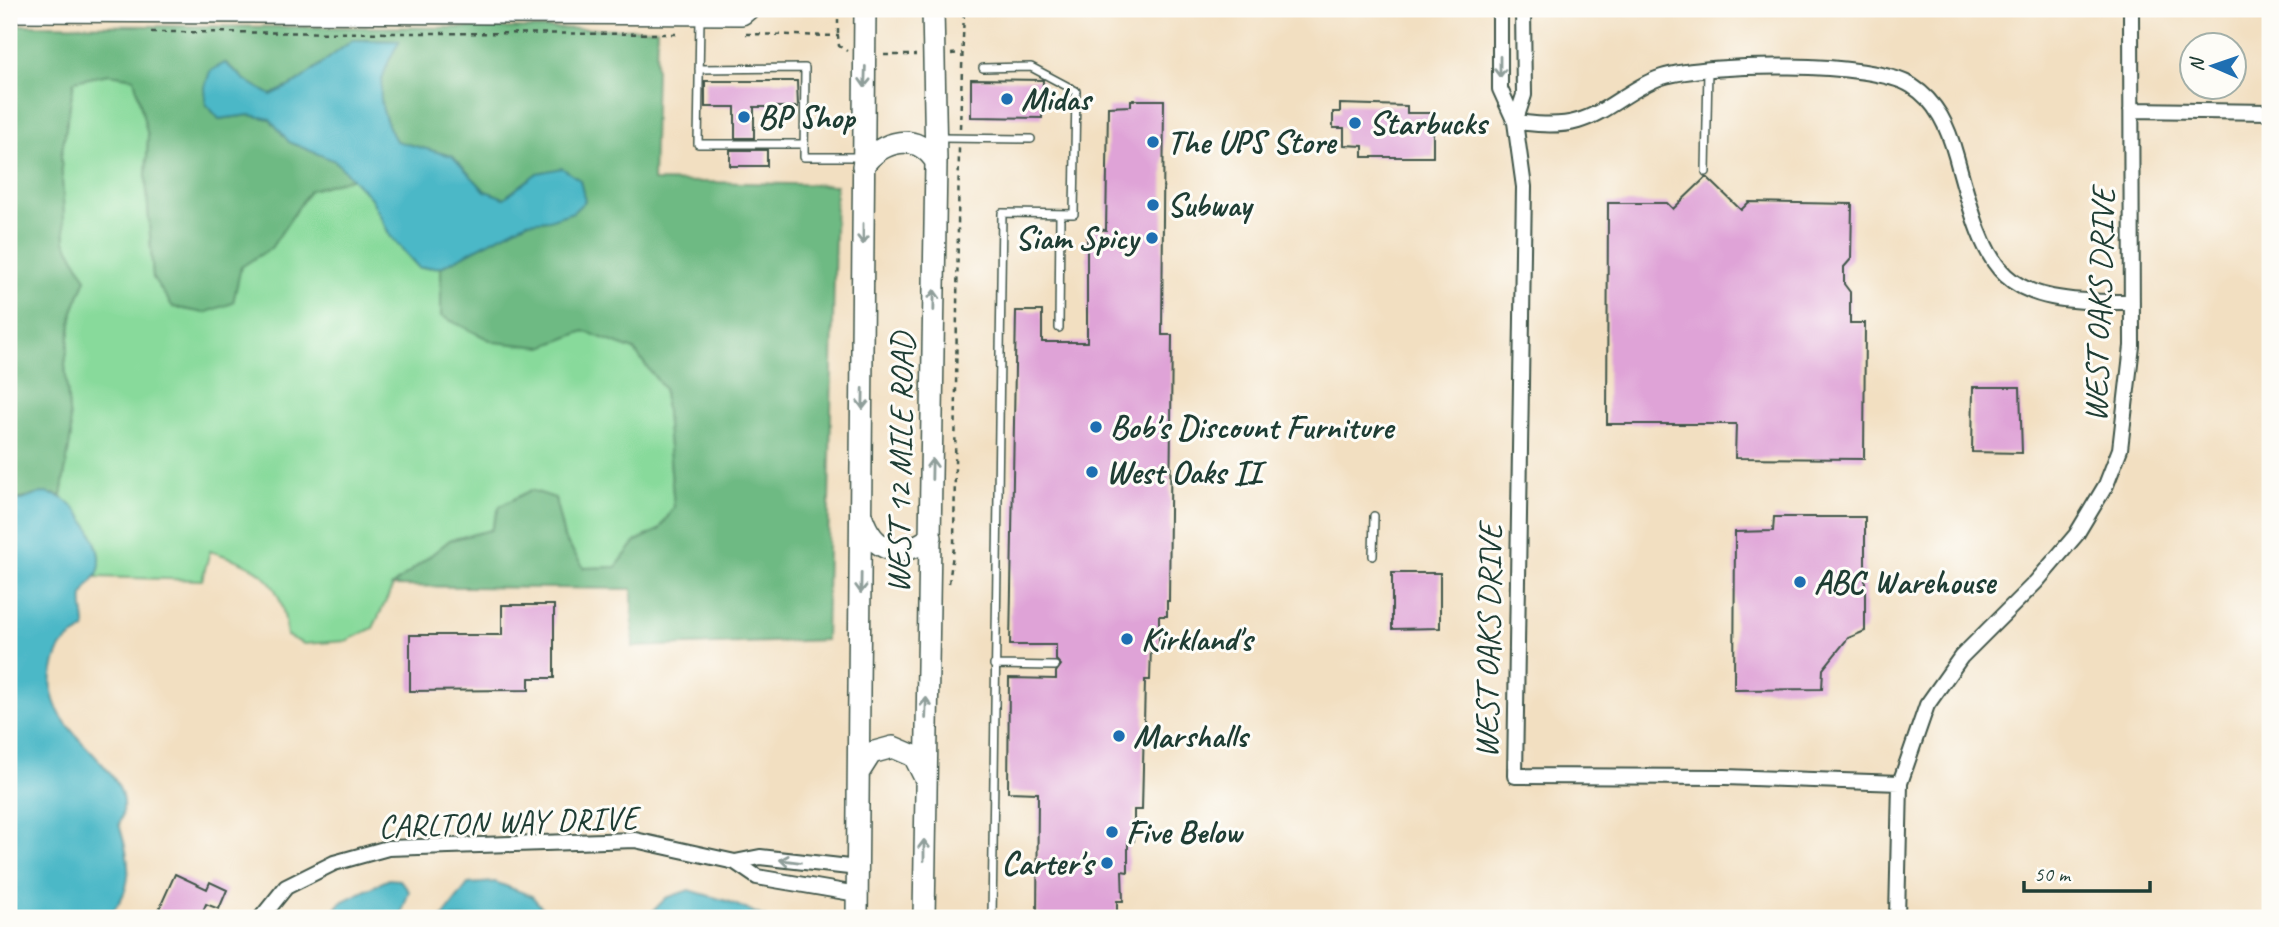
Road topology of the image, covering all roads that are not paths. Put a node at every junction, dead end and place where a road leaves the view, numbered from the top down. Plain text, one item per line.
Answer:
1 (748, 9) edge
2 (865, 9) edge
3 (933, 9) edge
4 (1500, 9) edge
5 (1523, 9) edge
6 (2131, 9) edge
7 (9, 12) edge
8 (700, 23) junction
9 (984, 68) dead end
10 (699, 69) junction
11 (1708, 69) junction
12 (2130, 110) junction
13 (2270, 112) edge
14 (1515, 122) junction
15 (936, 138) junction
16 (1031, 139) dead end
17 (804, 144) junction
18 (863, 161) junction
19 (936, 162) junction
20 (1706, 173) dead end
21 (1059, 214) junction
22 (2132, 302) junction
23 (1059, 328) dead end
24 (862, 515) junction
25 (1374, 516) dead end
26 (931, 537) junction
27 (1373, 556) dead end
28 (994, 665) junction
29 (1055, 666) dead end
30 (859, 772) junction
31 (924, 776) junction
32 (1900, 783) junction
33 (735, 862) junction
34 (858, 868) junction
35 (857, 894) junction
36 (261, 918) edge
37 (857, 918) edge
38 (924, 918) edge
39 (992, 918) edge
40 (1897, 918) edge

1 - 8 main road
2 -> 18 main road, WEST 12 MILE ROAD
3 - 15 main road, WEST 12 MILE ROAD
4 -> 14 street, WEST OAKS DRIVE
5 - 14 street, WEST OAKS DRIVE
6 - 12 street, WEST OAKS DRIVE
7 - 8 main road
8 - 10 lane
9 - 21 lane
10 - 17 lane
10 - 17 lane
11 - 14 street
11 - 20 lane
11 - 22 street
12 - 13 street
12 - 22 street, WEST OAKS DRIVE
14 - 32 street, WEST OAKS DRIVE
15 - 16 lane
15 - 19 main road, WEST 12 MILE ROAD
17 - 18 lane
18 - 19 main road
18 -> 24 main road, WEST 12 MILE ROAD
26 -> 19 main road, WEST 12 MILE ROAD
21 - 23 lane
21 - 28 lane
22 - 32 street, WEST OAKS DRIVE
24 - 26 main road
24 -> 30 main road, WEST 12 MILE ROAD
25 - 27 lane
31 -> 26 main road, WEST 12 MILE ROAD
28 - 29 lane
28 - 39 lane
30 - 31 main road
30 - 34 main road, WEST 12 MILE ROAD
38 -> 31 main road, WEST 12 MILE ROAD
32 - 40 street, WEST OAKS DRIVE
34 -> 33 street, CARLTON WAY DRIVE
33 - 35 street, CARLTON WAY DRIVE
33 - 36 street, CARLTON WAY DRIVE
34 - 35 main road, WEST 12 MILE ROAD
35 - 37 main road, WEST 12 MILE ROAD

